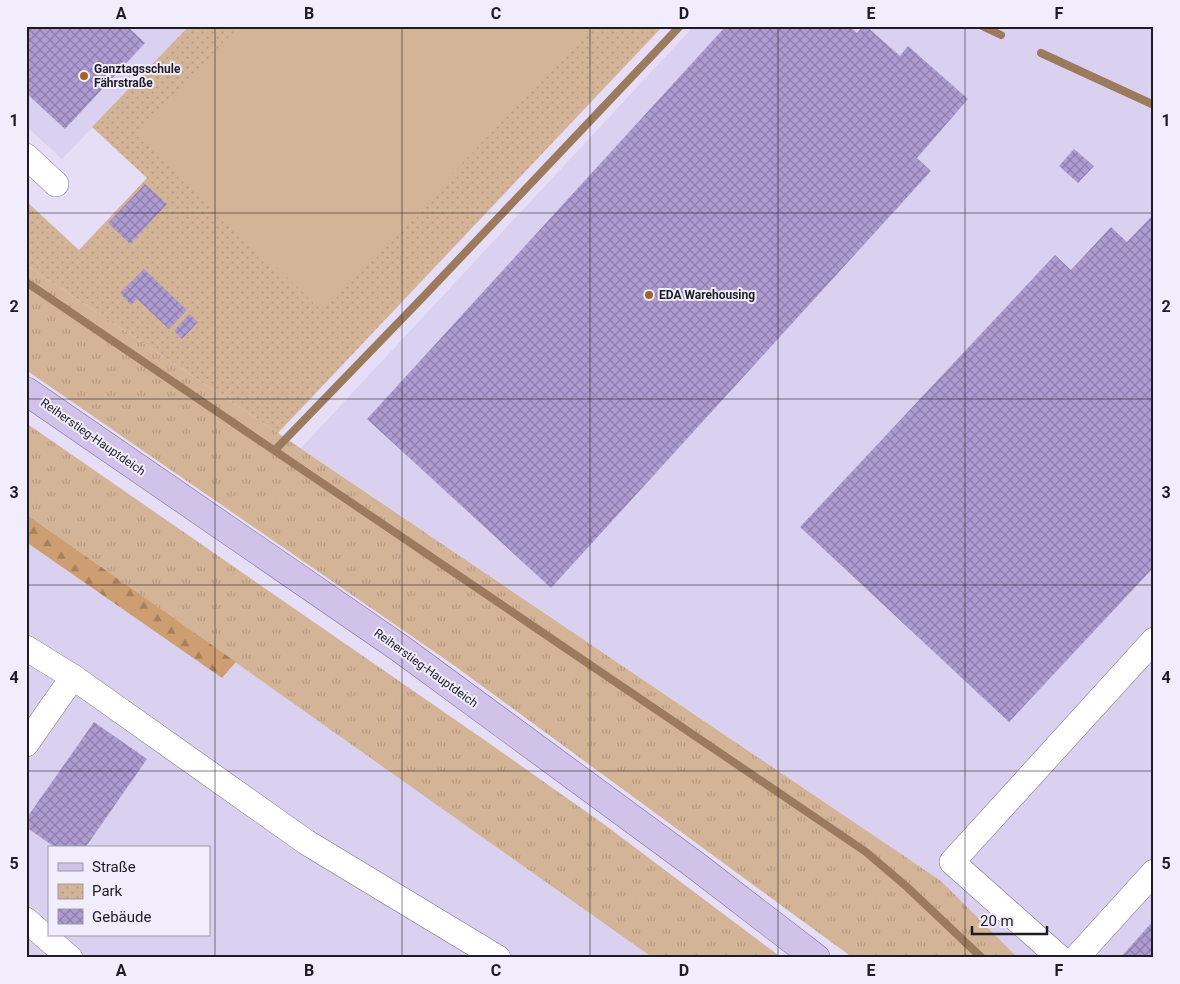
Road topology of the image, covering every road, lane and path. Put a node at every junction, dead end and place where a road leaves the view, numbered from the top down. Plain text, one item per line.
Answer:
1 (26, 156) edge
2 (56, 184) dead end
3 (26, 391) edge
4 (1154, 640) edge
5 (26, 648) edge
6 (72, 676) junction
7 (26, 744) edge
8 (1154, 872) edge
9 (26, 920) edge
10 (70, 958) edge
11 (498, 958) edge
12 (816, 958) edge
13 (1060, 958) edge
14 (1076, 958) edge

1 - 2 street
3 - 12 main road, Reiherstieg-Hauptdeich
4 - 13 street
5 - 6 street
6 - 7 street
6 - 11 street
8 - 14 street
9 - 10 street

